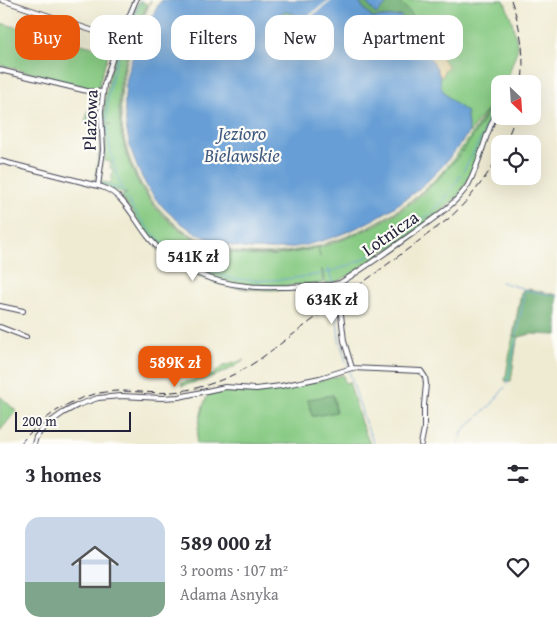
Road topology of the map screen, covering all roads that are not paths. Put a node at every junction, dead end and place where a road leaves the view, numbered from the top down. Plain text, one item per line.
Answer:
1 (2, 0) edge
2 (136, 0) edge
3 (90, 30) edge
4 (0, 70) edge
5 (103, 92) junction
6 (491, 125) edge
7 (0, 160) edge
8 (98, 186) junction
9 (338, 284) junction
10 (0, 306) edge
11 (23, 311) dead end
12 (0, 326) edge
13 (26, 337) dead end
14 (349, 369) junction
15 (34, 444) edge
16 (421, 444) edge

1 - 3 street
2 - 5 street, Plażowa
4 - 5 street
5 - 8 street, Plażowa
6 - 9 street, Lotnicza
7 - 8 street, Lotnicza
8 - 9 street, Lotnicza
9 - 14 street
10 - 11 street
12 - 13 street
14 - 15 street
14 - 16 street

